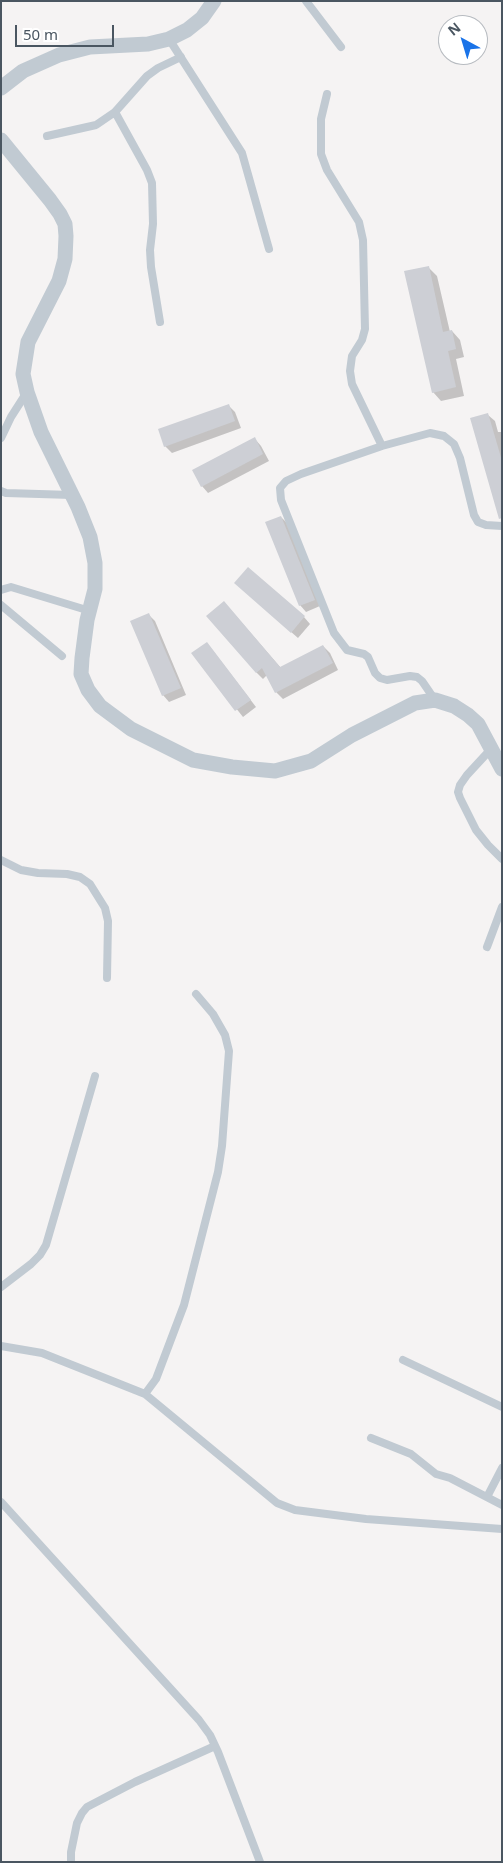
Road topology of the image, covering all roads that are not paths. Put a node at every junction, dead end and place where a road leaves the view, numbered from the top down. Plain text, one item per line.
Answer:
1 (214, 1) edge
2 (306, 1) edge
3 (169, 39) junction
4 (341, 47) dead end
5 (181, 57) junction
6 (1, 88) edge
7 (327, 94) dead end
8 (115, 112) junction
9 (47, 136) dead end
10 (1, 140) edge
11 (269, 249) dead end
12 (160, 322) dead end
13 (27, 392) junction
14 (1, 438) edge
15 (382, 446) junction
16 (1, 491) edge
17 (72, 495) junction
18 (502, 526) edge
19 (1, 590) edge
20 (1, 605) edge
21 (90, 610) junction
22 (62, 656) dead end
23 (435, 700) junction
24 (491, 749) junction
25 (502, 769) edge
26 (502, 859) edge
27 (1, 860) edge
28 (502, 907) edge
29 (487, 946) dead end
30 (107, 978) dead end
31 (196, 994) dead end
32 (95, 1076) dead end
33 (1, 1286) edge
34 (1, 1346) edge
35 (403, 1360) dead end
36 (146, 1394) junction
37 (502, 1407) edge
38 (371, 1438) dead end
39 (502, 1469) edge
40 (487, 1497) junction
41 (1, 1502) edge
42 (502, 1505) edge
43 (502, 1529) edge
44 (216, 1746) junction
45 (71, 1862) edge
46 (260, 1862) edge

1 - 3 street
2 - 4 lane
3 - 5 lane
3 - 6 street
5 - 8 lane
5 - 11 lane
7 - 15 lane
8 - 9 lane
8 - 12 lane
10 - 13 street
13 - 14 lane
13 - 17 street
15 - 18 lane
15 - 23 lane
16 - 17 lane
17 - 21 street
19 - 21 lane
20 - 22 lane
21 - 23 street
23 - 24 street
24 - 25 street
24 - 26 lane
27 - 30 lane
28 - 29 lane
31 - 36 lane
32 - 33 lane
34 - 36 lane
35 - 37 lane
36 - 43 lane
38 - 40 lane
39 - 40 lane
40 - 42 lane
41 - 44 lane
44 - 45 lane
44 - 46 lane

